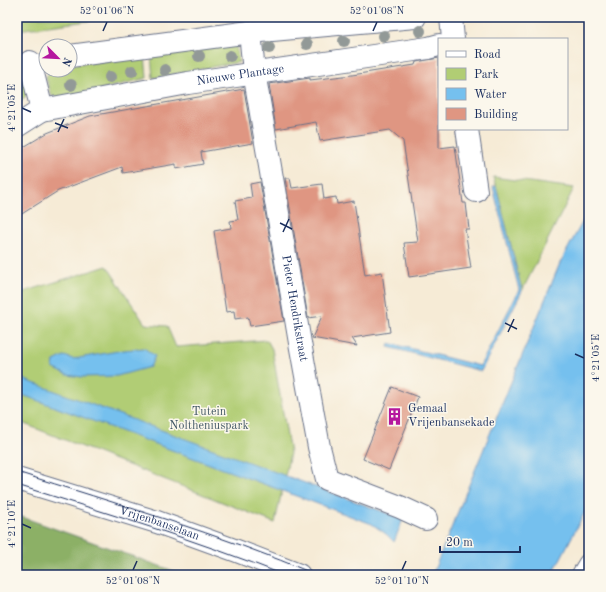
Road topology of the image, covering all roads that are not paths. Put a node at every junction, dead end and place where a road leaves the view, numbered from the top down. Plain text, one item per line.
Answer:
1 (415, 17) edge
2 (451, 17) edge
3 (250, 32) junction
4 (453, 38) edge
5 (438, 45) edge
6 (78, 55) edge
7 (31, 62) edge
8 (254, 72) junction
9 (42, 110) junction
10 (17, 126) edge
11 (467, 130) edge
12 (476, 191) dead end
13 (17, 479) edge
14 (426, 519) dead end
15 (589, 565) edge
16 (299, 575) edge
17 (583, 575) edge

1 - 3 street
2 - 4 street
3 - 6 street
3 - 8 street, Pieter Hendrikstraat
5 - 8 street, Nieuwe Plantage
7 - 9 street
8 - 9 street, Nieuwe Plantage
8 - 14 street, Pieter Hendrikstraat
9 - 10 street, Nieuwe Plantage
11 - 12 street
13 - 16 street, Vrijenbanselaan
15 - 17 street

